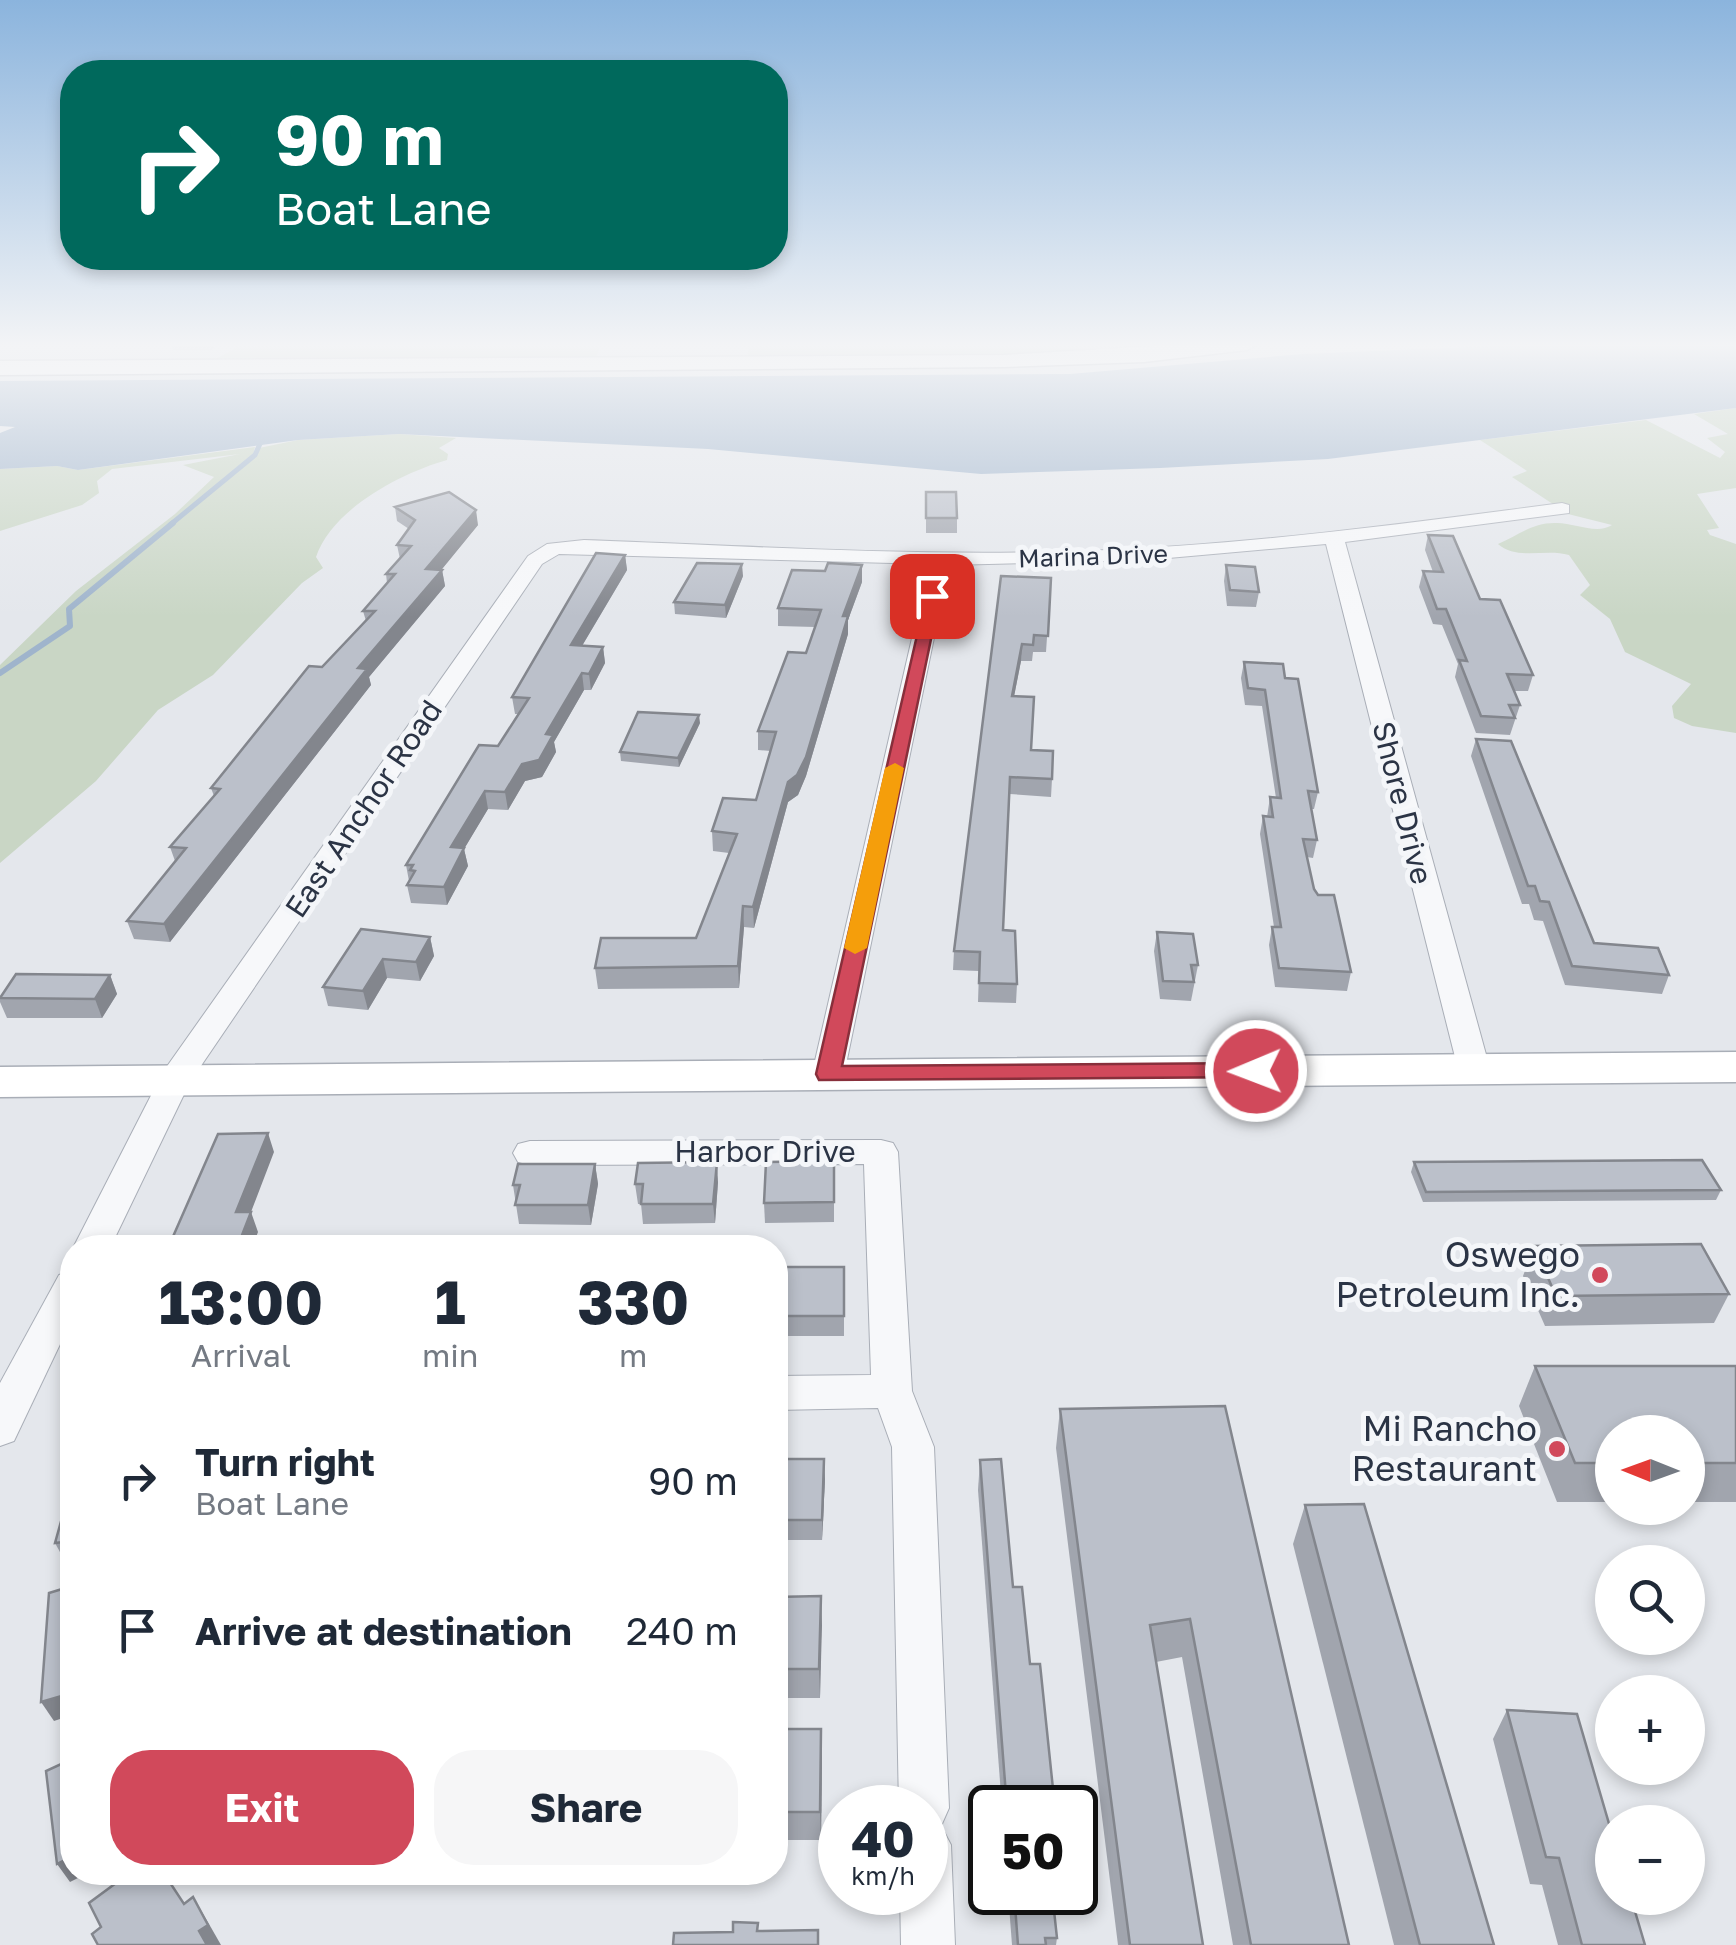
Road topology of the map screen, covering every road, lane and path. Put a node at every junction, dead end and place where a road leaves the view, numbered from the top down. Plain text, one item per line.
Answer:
1 (1562, 508) dead end
2 (1334, 537) junction
3 (561, 546) joint
4 (940, 559) junction
5 (1736, 1067) edge
6 (1474, 1068) junction
7 (828, 1074) junction
8 (175, 1080) junction
9 (0, 1082) edge
10 (530, 1153) dead end
11 (98, 1235) edge
12 (60, 1308) edge
13 (892, 1390) junction
14 (788, 1392) edge
15 (0, 1429) edge
16 (923, 1785) edge
17 (927, 1915) edge
18 (928, 1945) edge

1 - 2 street, Marina Drive
2 - 4 street, Marina Drive
2 - 6 street, Shore Drive
3 - 4 street, Marina Drive
3 - 8 street, East Anchor Road
4 - 7 street
5 - 6 street
6 - 7 street
7 - 8 street
8 - 9 street
8 - 11 street, East Anchor Road
10 - 13 street, Harbor Drive
12 - 15 street
13 - 14 street
13 - 16 street, Harbor Drive
17 - 18 street

